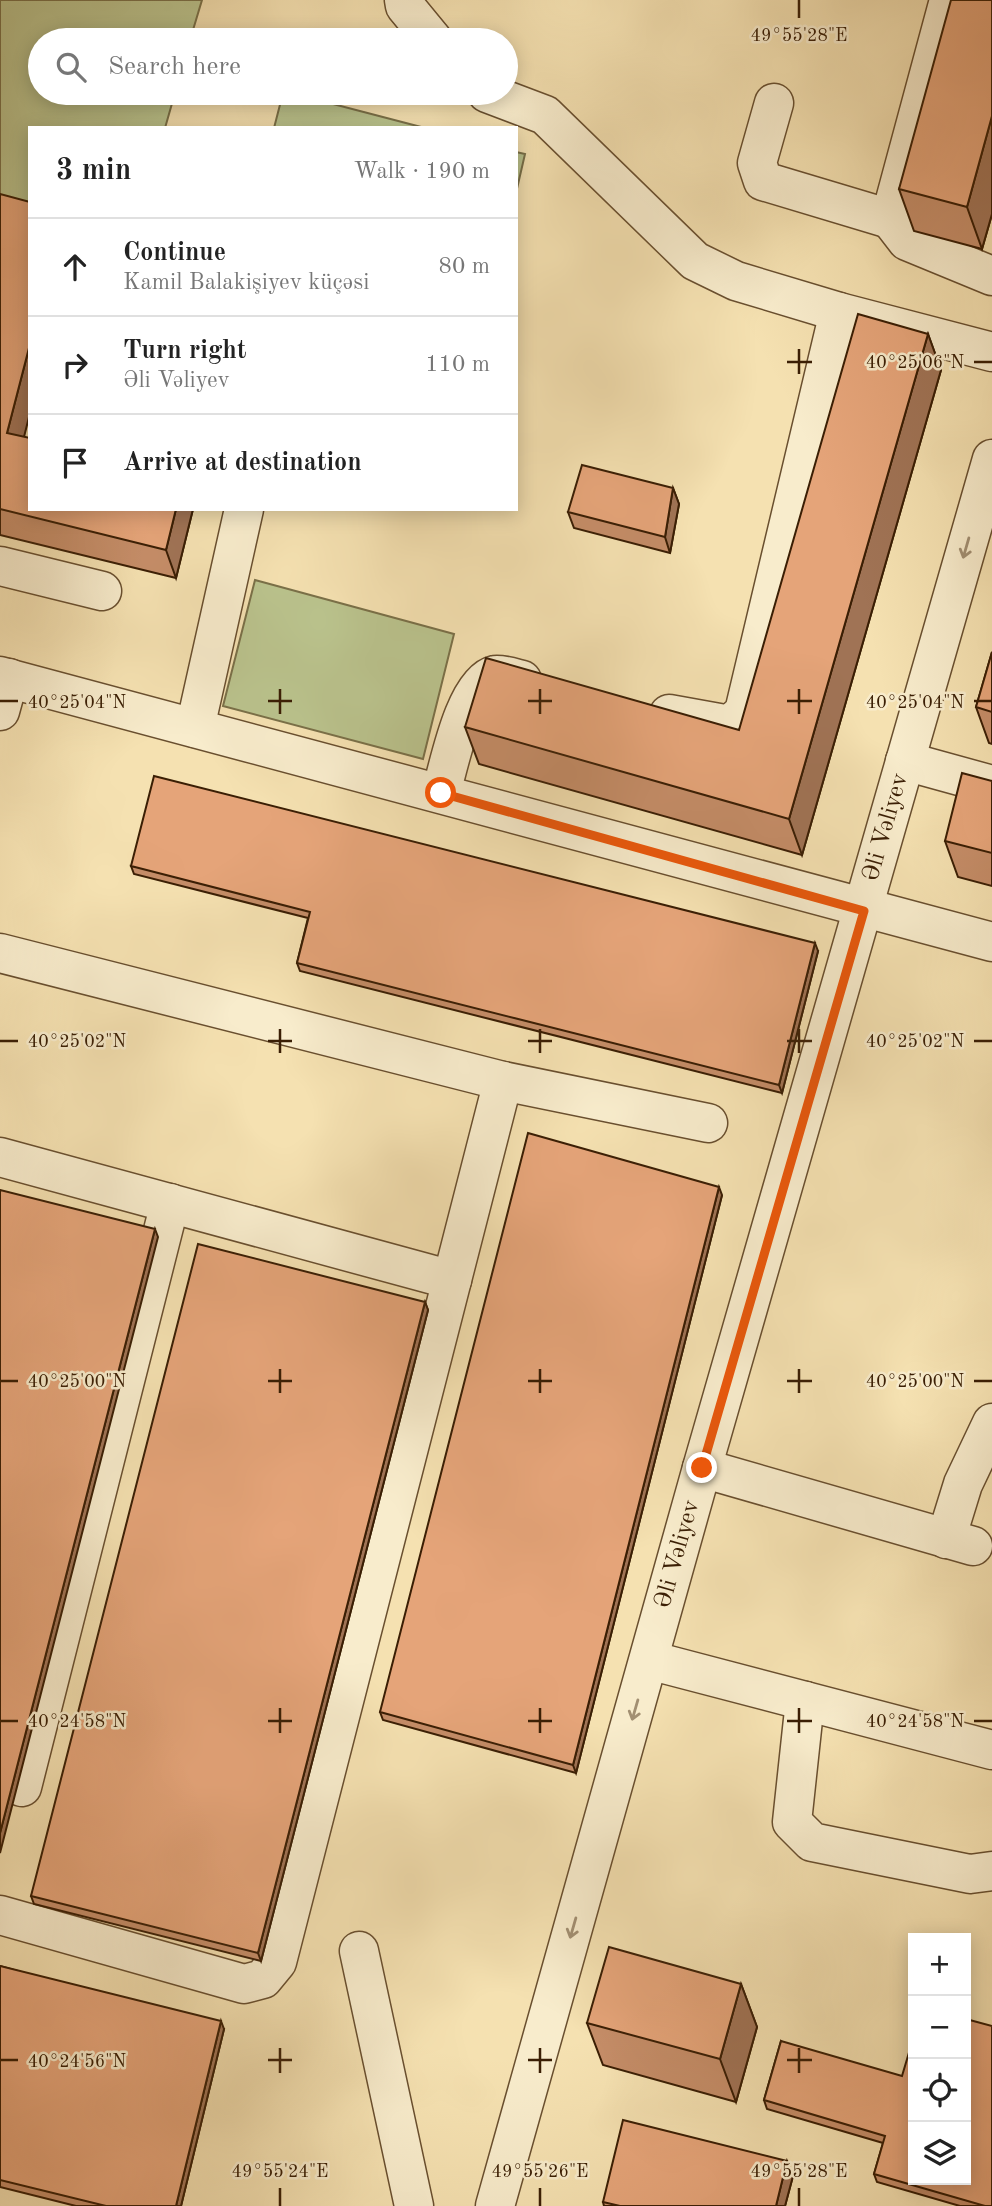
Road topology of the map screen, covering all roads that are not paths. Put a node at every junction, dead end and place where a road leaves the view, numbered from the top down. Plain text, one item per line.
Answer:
1 (404, 0) edge
2 (950, 0) edge
3 (423, 28) edge
4 (775, 103) dead end
5 (518, 105) edge
6 (890, 219) junction
7 (992, 276) edge
8 (839, 312) junction
9 (992, 352) edge
10 (992, 459) edge
11 (244, 511) edge
12 (0, 566) edge
13 (102, 591) dead end
14 (552, 687) edge
15 (3, 688) edge
16 (633, 706) edge
17 (195, 728) junction
18 (905, 761) junction
19 (992, 785) edge
20 (441, 793) junction
21 (864, 911) junction
22 (992, 942) edge
23 (0, 953) edge
24 (503, 1081) junction
25 (708, 1123) dead end
26 (0, 1157) edge
27 (170, 1203) junction
28 (452, 1280) junction
29 (992, 1423) edge
30 (702, 1468) junction
31 (649, 1660) junction
32 (805, 1701) junction
33 (992, 1750) edge
34 (22, 1787) dead end
35 (992, 1871) edge
36 (0, 1915) edge
37 (359, 1951) dead end
38 (414, 2206) edge
39 (495, 2206) edge

1 - 3 street
2 - 6 street
4 - 6 street
5 - 8 street
6 - 7 street
8 - 9 street
8 - 16 street
10 -> 18 street, Əli Vəliyev
11 - 17 street
12 - 13 street
14 - 20 street
15 - 17 street
17 - 20 street
18 - 19 street
18 - 21 street, Əli Vəliyev
20 - 21 street
21 - 22 street
21 - 30 street, Əli Vəliyev
23 - 24 street
24 - 25 street
24 - 28 street
26 - 27 street
27 - 28 street
27 - 34 street
28 - 36 street
29 - 30 street
30 - 31 street, Əli Vəliyev
31 - 32 street
31 -> 39 street, Əli Vəliyev
32 - 33 street
32 - 35 street
37 - 38 street

